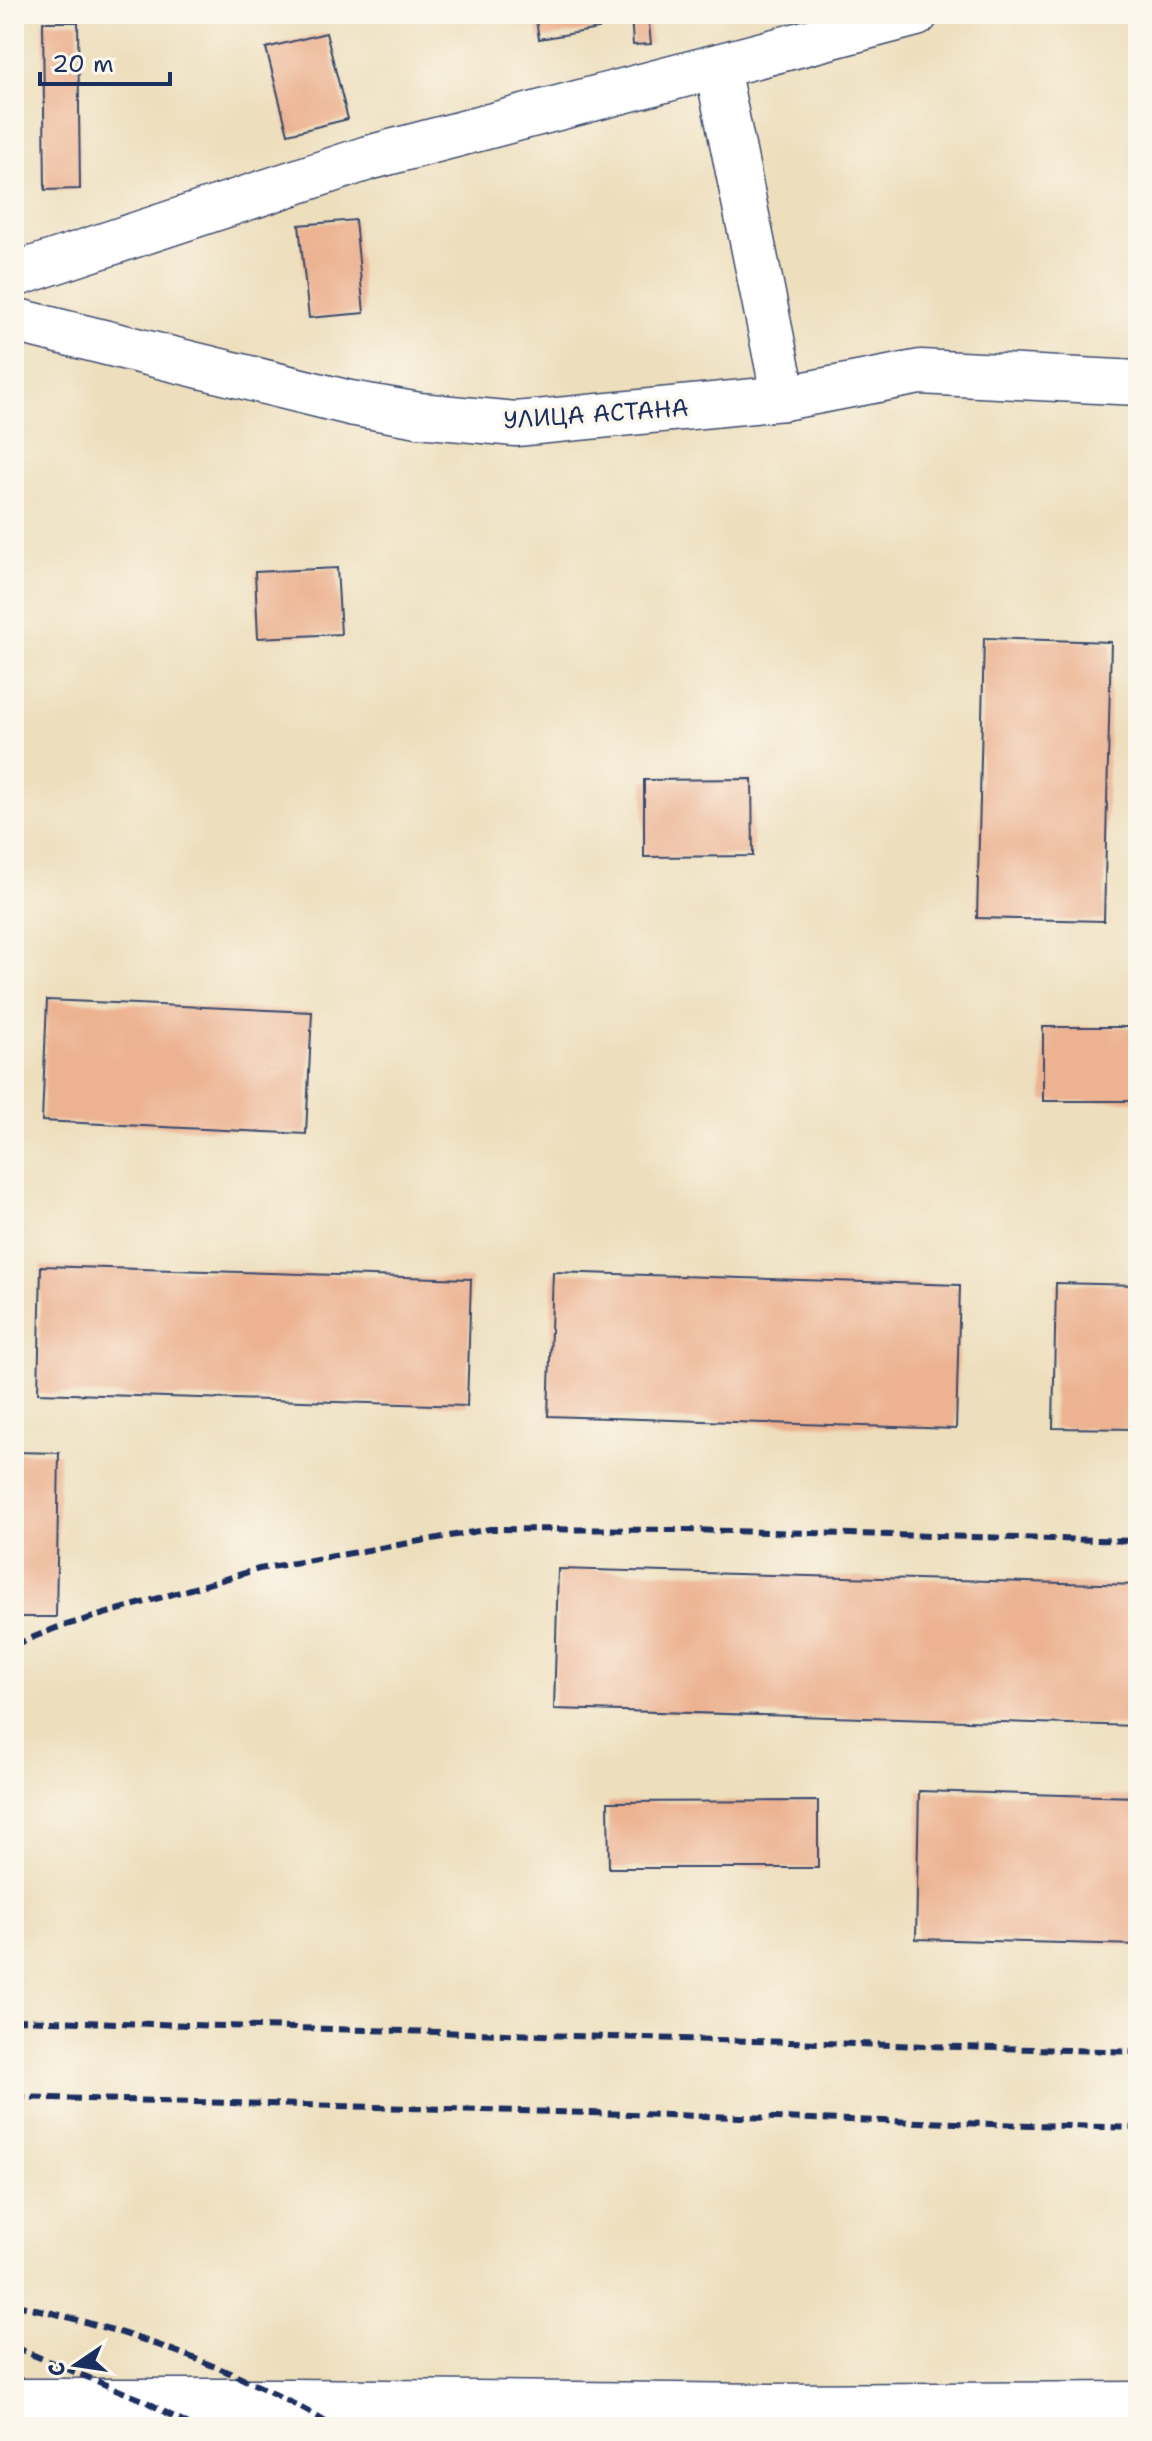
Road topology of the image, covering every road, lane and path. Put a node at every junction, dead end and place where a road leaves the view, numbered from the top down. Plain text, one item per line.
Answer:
1 (916, 14) edge
2 (717, 68) junction
3 (14, 275) edge
4 (14, 320) edge
5 (1138, 383) edge
6 (784, 398) junction
7 (14, 2401) edge
8 (1138, 2404) edge
9 (885, 2416) edge
10 (963, 2416) edge

1 - 2 street
2 - 3 street
2 - 6 street
4 - 6 street, УЛИЦА АСТАНА
5 - 6 street, УЛИЦА АСТАНА
7 - 9 street
8 - 10 street
9 - 10 street

